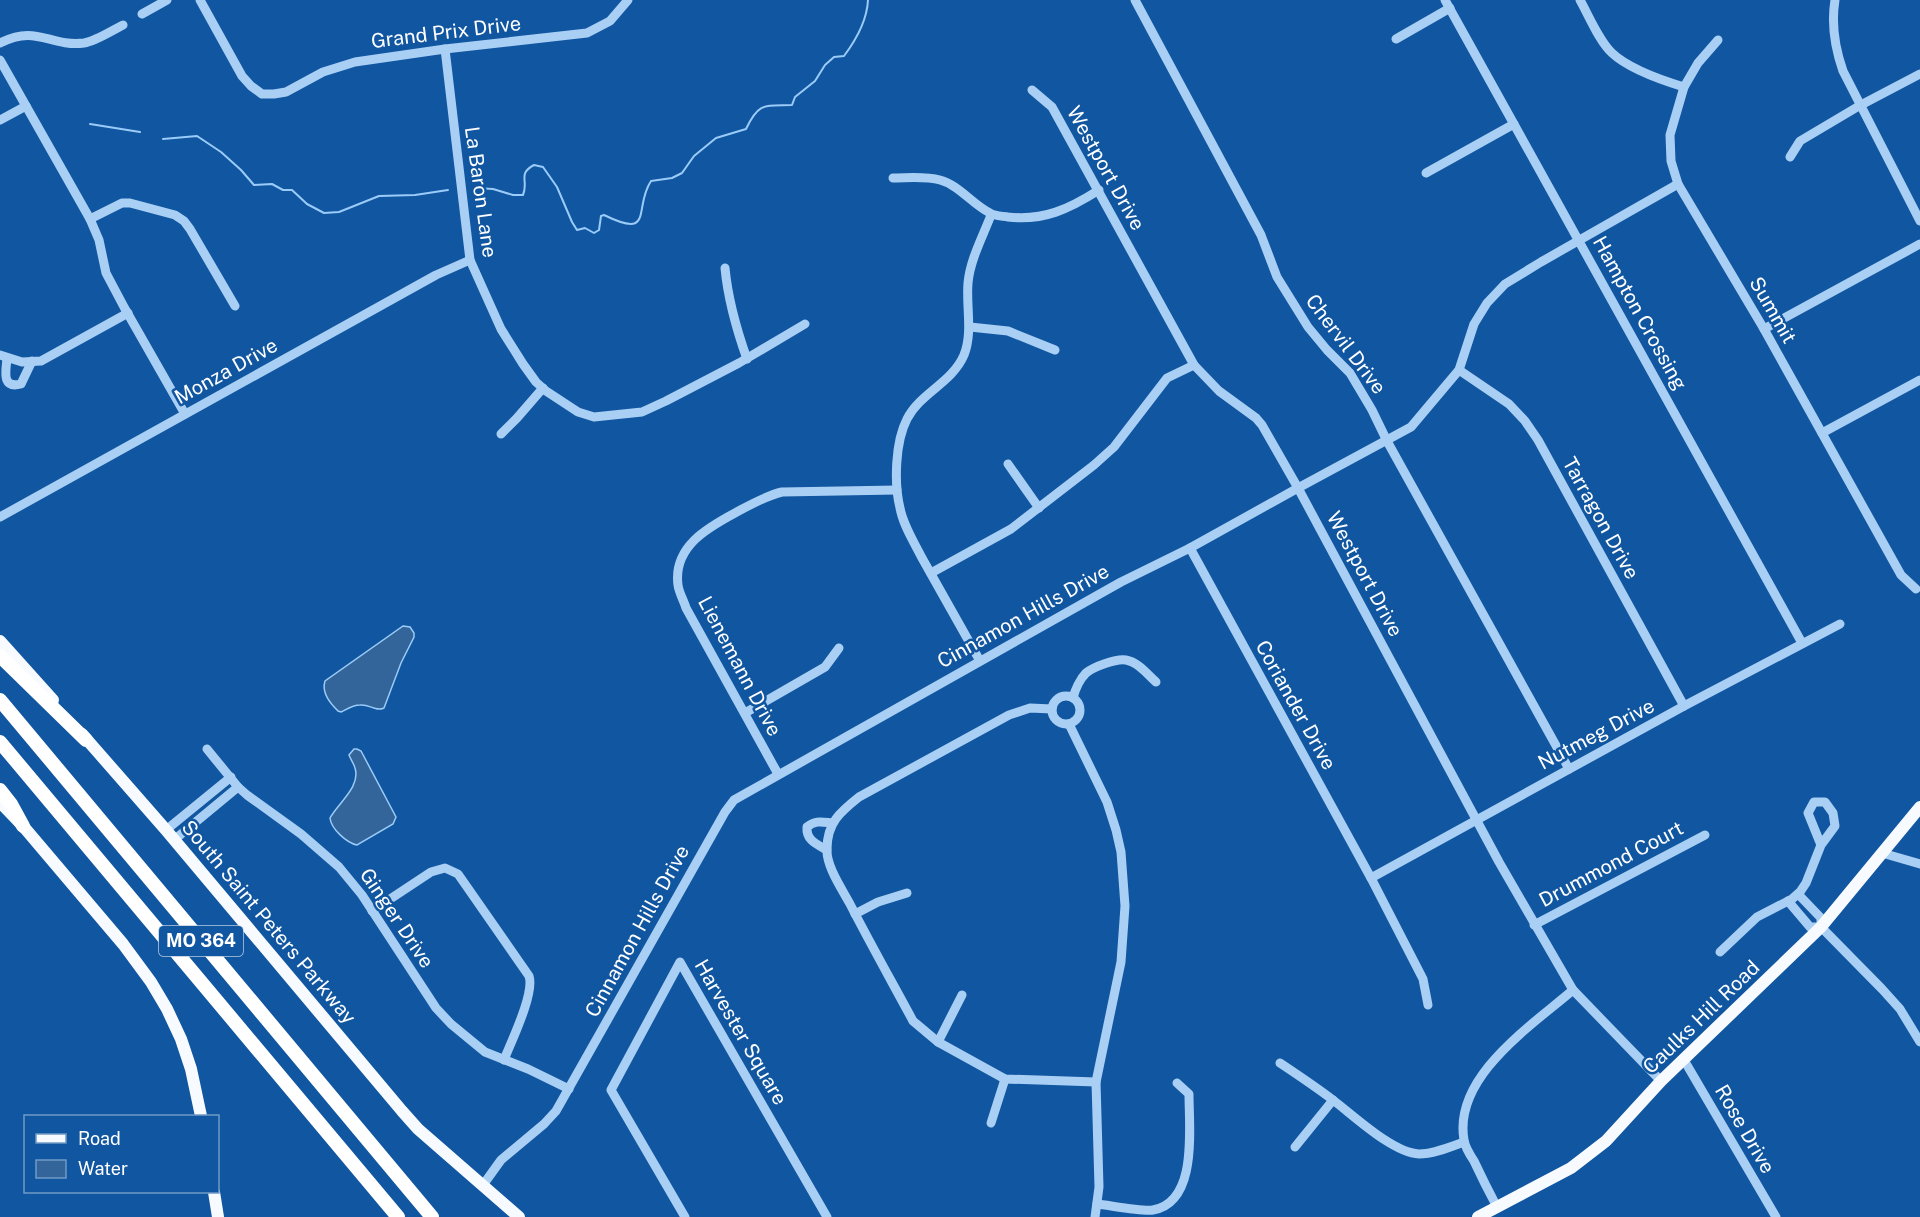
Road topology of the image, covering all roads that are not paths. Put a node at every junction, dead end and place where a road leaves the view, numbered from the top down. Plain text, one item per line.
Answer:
1 (167, 0) edge
2 (200, 0) edge
3 (628, 0) edge
4 (1135, 0) edge
5 (1581, 0) edge
6 (1835, 0) edge
7 (1448, 4) edge
8 (142, 14) dead end
9 (123, 25) dead end
10 (1396, 39) dead end
11 (1718, 40) dead end
12 (0, 44) edge
13 (445, 49) junction
14 (0, 60) edge
15 (1920, 74) edge
16 (1683, 87) junction
17 (1032, 90) dead end
18 (26, 106) junction
19 (1859, 106) junction
20 (0, 120) edge
21 (1514, 124) junction
22 (1791, 157) dead end
23 (1426, 172) dead end
24 (893, 178) dead end
25 (1678, 184) junction
26 (1100, 190) junction
27 (991, 214) junction
28 (90, 219) junction
29 (1920, 221) edge
30 (1579, 242) junction
31 (1920, 244) edge
32 (470, 260) junction
33 (725, 268) dead end
34 (235, 306) dead end
35 (128, 313) junction
36 (805, 324) dead end
37 (970, 327) junction
38 (1764, 329) junction
39 (1055, 350) dead end
40 (4, 357) edge
41 (747, 358) junction
42 (33, 361) junction
43 (1194, 365) junction
44 (1459, 370) junction
45 (1920, 380) edge
46 (543, 388) junction
47 (185, 414) junction
48 (1822, 433) junction
49 (501, 434) dead end
50 (1387, 441) junction
51 (1008, 464) dead end
52 (1298, 488) junction
53 (897, 490) junction
54 (1039, 508) junction
55 (0, 517) edge
56 (1190, 549) junction
57 (931, 573) junction
58 (1916, 589) dead end
59 (1840, 624) dead end
60 (0, 641) edge
61 (1802, 643) junction
62 (839, 648) dead end
63 (0, 656) edge
64 (980, 661) junction
65 (1156, 682) dead end
66 (1073, 698) junction
67 (0, 700) edge
68 (1684, 706) junction
69 (1052, 709) junction
70 (745, 713) junction
71 (1069, 724) junction
72 (86, 740) junction
73 (0, 742) edge
74 (207, 749) dead end
75 (1569, 769) junction
76 (778, 774) junction
77 (231, 777) junction
78 (238, 786) junction
79 (0, 790) edge
80 (0, 802) edge
81 (1920, 807) edge
82 (1476, 820) junction
83 (832, 824) junction
84 (23, 826) junction
85 (170, 835) junction
86 (1705, 835) dead end
87 (1821, 845) dead end
88 (827, 850) junction
89 (1882, 852) junction
90 (1920, 864) edge
91 (1371, 878) junction
92 (907, 893) dead end
93 (1798, 894) junction
94 (1788, 901) junction
95 (372, 911) junction
96 (855, 914) junction
97 (1534, 925) junction
98 (1821, 927) junction
99 (1720, 952) dead end
100 (1573, 990) junction
101 (962, 995) dead end
102 (1428, 1005) dead end
103 (938, 1042) junction
104 (1920, 1042) edge
105 (504, 1060) junction
106 (1684, 1060) junction
107 (1280, 1063) dead end
108 (1005, 1078) junction
109 (1661, 1081) junction
110 (1096, 1082) junction
111 (1177, 1083) dead end
112 (569, 1089) junction
113 (1333, 1100) junction
114 (201, 1115) edge
115 (991, 1123) dead end
116 (1464, 1143) junction
117 (1295, 1147) dead end
118 (483, 1185) junction
119 (214, 1193) edge
120 (1096, 1204) junction
121 (1488, 1213) edge
122 (218, 1217) edge
123 (398, 1217) edge
124 (432, 1217) edge
125 (519, 1217) edge
126 (685, 1217) edge
127 (827, 1217) edge
128 (1095, 1217) edge
129 (1776, 1217) edge

1 - 8 street
2 - 13 street, Grand Prix Drive
3 - 13 street, Grand Prix Drive
4 - 50 street, Chervil Drive
5 - 16 street
6 - 19 street
7 - 10 street
7 - 21 street, Hampton Crossing
9 - 12 street
11 - 16 street, Summit
13 - 32 street, La Baron Lane
14 - 18 street
15 - 19 street
16 - 25 street, Summit
17 - 26 street, Westport Drive
18 - 20 street
18 - 28 street
19 - 22 street
19 - 29 street
21 - 23 street
21 - 30 street, Hampton Crossing
24 - 27 street
25 - 30 street, Cinnamon Hills Drive
25 - 38 street, Summit
26 - 27 street
26 - 43 street, Westport Drive
27 - 37 street
28 - 34 street
28 - 35 street
30 - 44 street, Cinnamon Hills Drive
30 - 61 street, Hampton Crossing
31 - 38 street
32 - 46 street, La Baron Lane
32 - 47 street, Monza Drive
33 - 41 street
35 - 42 street
35 - 47 street
36 - 41 street, La Baron Lane
37 - 39 street
37 - 53 street
38 - 48 street, Summit
40 - 42 street
40 - 42 street
41 - 46 street, La Baron Lane
43 - 52 street, Westport Drive
43 - 54 street
44 - 50 street, Cinnamon Hills Drive
44 - 68 street, Tarragon Drive
45 - 48 street
46 - 49 street
47 - 55 street, Monza Drive
48 - 58 street, Summit
50 - 52 street, Cinnamon Hills Drive
50 - 75 street, Chervil Drive
51 - 54 street
52 - 56 street, Cinnamon Hills Drive
52 - 82 street, Westport Drive
53 - 57 street
53 - 70 street, Lienemann Drive
54 - 57 street
56 - 64 street, Cinnamon Hills Drive
56 - 91 street, Coriander Drive
57 - 64 street
59 - 61 street, Nutmeg Drive
60 - 72 main road, South Saint Peters Parkway
61 - 68 street, Nutmeg Drive
62 - 70 street
63 - 72 highway
64 - 76 street, Cinnamon Hills Drive
65 - 66 street
66 - 69 street
66 - 71 street
67 - 124 highway, MO 364
68 - 75 street, Nutmeg Drive
69 - 71 street
69 - 83 street
70 - 76 street, Lienemann Drive
71 - 110 street
72 - 85 main road, South Saint Peters Parkway
73 - 123 highway, MO 364
74 - 77 street, Ginger Drive
75 - 82 street, Nutmeg Drive
76 - 112 street, Cinnamon Hills Drive
77 - 78 street, Ginger Drive
77 - 85 street
78 - 85 street
78 - 95 street, Ginger Drive
79 - 84 highway
80 - 84 main road
81 - 89 main road, Caulks Hill Road
82 - 91 street, Nutmeg Drive
82 - 97 street, Westport Drive
83 - 88 street
83 - 88 street
84 - 114 main road
85 - 118 main road, South Saint Peters Parkway
86 - 97 street, Drummond Court
87 - 93 street
88 - 96 street
89 - 90 street
89 - 98 main road, Caulks Hill Road
91 - 102 street, Coriander Drive
92 - 96 street
93 - 94 street
93 - 98 street
94 - 98 street
94 - 99 street
95 - 105 street, Ginger Drive
95 - 105 street
96 - 103 street
97 - 100 street, Westport Drive
98 - 104 street
98 - 106 main road, Caulks Hill Road
100 - 109 street, Westport Drive
100 - 116 street
101 - 103 street
103 - 108 street
105 - 112 street, Ginger Drive
106 - 109 main road, Caulks Hill Road
106 - 129 street, Rose Drive
107 - 113 street
108 - 110 street
108 - 115 street
109 - 121 main road, Caulks Hill Road
110 - 120 street
111 - 120 street
112 - 118 street, Cinnamon Hills Drive
113 - 116 street
113 - 117 street
116 - 121 street
118 - 125 main road, South Saint Peters Parkway
119 - 122 main road
120 - 128 street
126 - 127 street, Harvester Square

